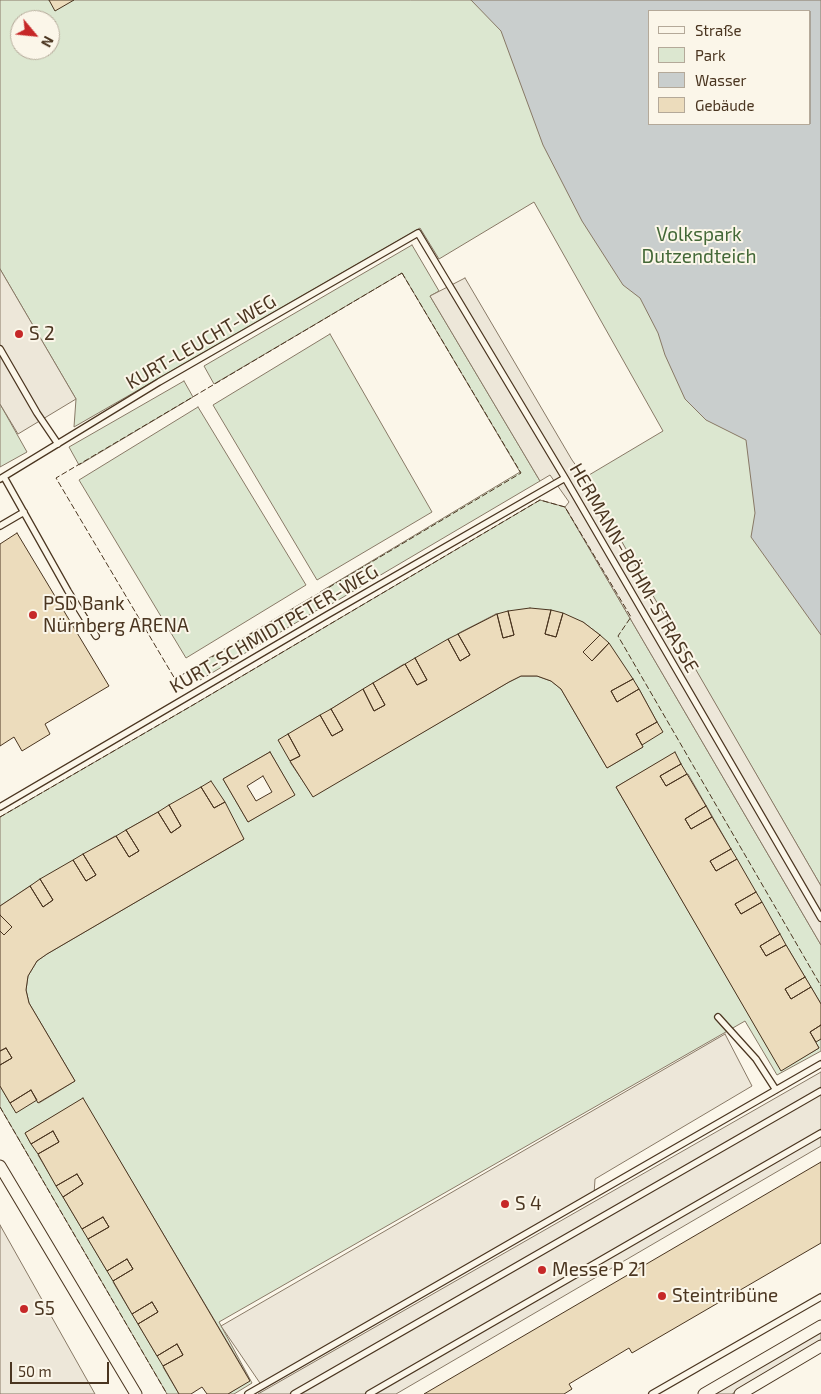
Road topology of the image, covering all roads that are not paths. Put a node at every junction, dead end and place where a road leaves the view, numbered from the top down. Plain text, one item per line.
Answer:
1 (418, 233) joint
2 (0, 349) edge
3 (58, 444) junction
4 (2, 478) edge
5 (564, 478) junction
6 (24, 512) junction
7 (0, 526) edge
8 (96, 636) dead end
9 (0, 807) edge
10 (821, 918) edge
11 (718, 1017) dead end
12 (821, 1064) edge
13 (776, 1090) junction
14 (821, 1091) edge
15 (821, 1133) edge
16 (0, 1166) edge
17 (821, 1297) edge
18 (821, 1326) edge
19 (821, 1346) edge
20 (136, 1394) edge
21 (248, 1394) edge
22 (294, 1394) edge
23 (369, 1394) edge
24 (652, 1394) edge
25 (704, 1394) edge
26 (740, 1394) edge

1 - 3 lane, KURT-LEUCHT-WEG
1 - 5 lane, HERMANN-BÖHM-STRASSE
2 - 3 lane
3 - 4 lane, KURT-LEUCHT-WEG
4 - 6 lane
5 - 9 lane, KURT-SCHMIDTPETER-WEG
5 - 10 lane, HERMANN-BÖHM-STRASSE
6 - 7 lane
6 - 8 lane
11 - 13 lane
12 - 13 lane
13 - 21 lane
14 - 22 lane
15 - 23 lane
16 - 20 street
17 - 24 lane
18 - 25 street
19 - 26 street

